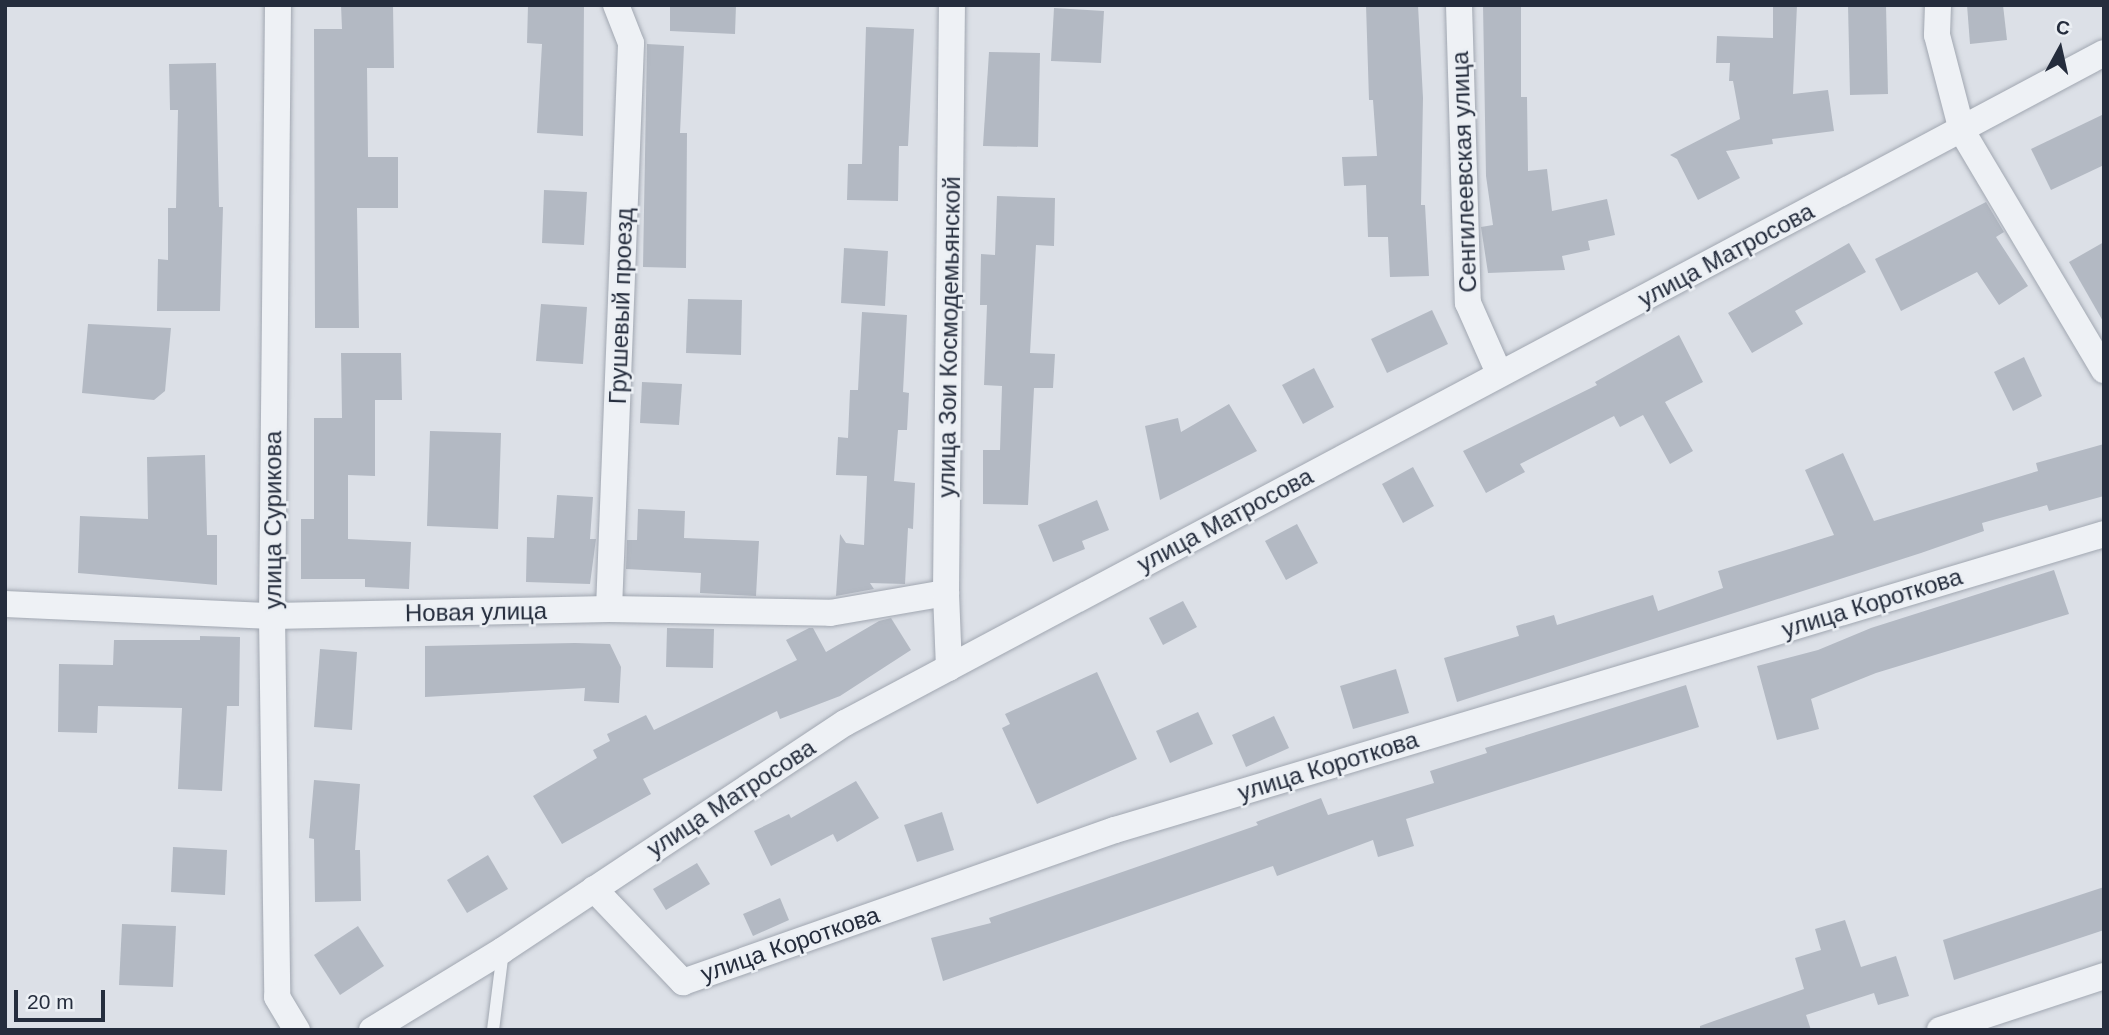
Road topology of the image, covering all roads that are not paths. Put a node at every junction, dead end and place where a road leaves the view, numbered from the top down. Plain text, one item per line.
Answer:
1 (278, 5) edge
2 (616, 5) edge
3 (953, 5) edge
4 (1459, 5) edge
5 (1938, 5) edge
6 (2104, 54) edge
7 (1962, 131) junction
8 (2104, 370) edge
9 (1499, 373) junction
10 (2104, 534) edge
11 (946, 593) junction
12 (5, 604) edge
13 (609, 609) junction
14 (272, 617) junction
15 (949, 668) junction
16 (594, 888) junction
17 (503, 950) junction
18 (2104, 976) edge
19 (1972, 1024) edge
20 (297, 1030) edge
21 (372, 1030) edge
22 (493, 1030) edge
23 (1940, 1030) edge

1 - 14 street, улица Сурикова
2 - 13 street, Грушевый проезд
3 - 11 street, улица Зои Космодемьянской
4 - 9 street, Сенгилеевская улица
5 - 7 street
6 - 7 street, улица Матросова
7 - 8 street
7 - 9 street, улица Матросова
9 - 15 street, улица Матросова
10 - 16 street, улица Короткова
11 - 13 street, Новая улица
11 - 15 street, улица Зои Космодемьянской
12 - 14 street, Новая улица
13 - 14 street, Новая улица
14 - 20 street, улица Сурикова
15 - 16 street, улица Матросова
16 - 17 street, улица Матросова
17 - 21 street, улица Матросова
17 - 22 lane
18 - 19 street
19 - 23 street

